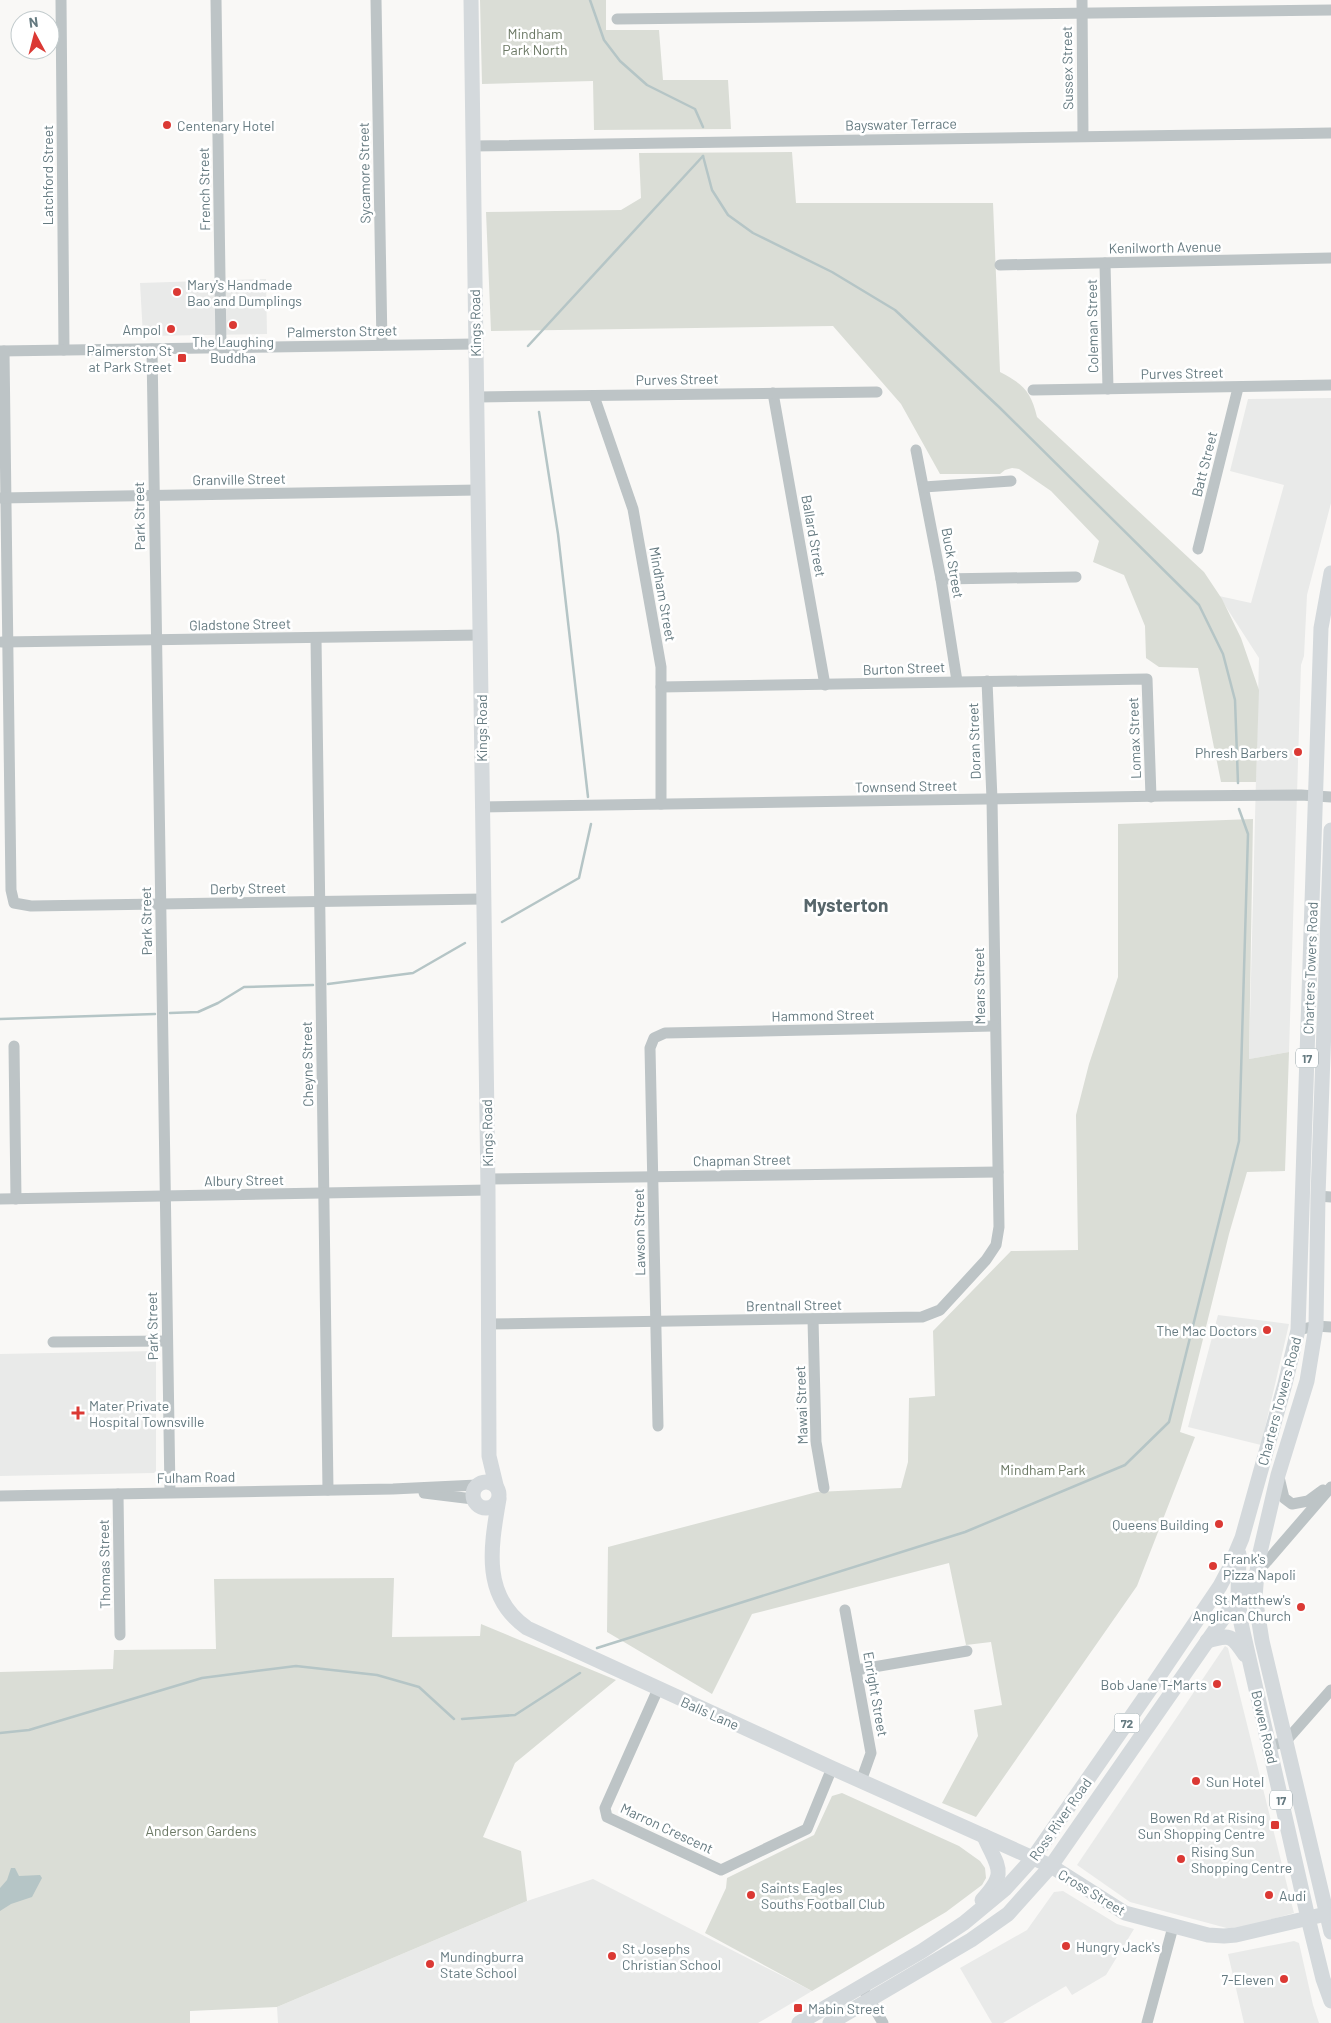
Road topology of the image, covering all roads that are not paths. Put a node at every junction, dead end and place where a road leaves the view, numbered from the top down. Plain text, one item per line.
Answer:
1 (61, 0) edge
2 (216, 0) edge
3 (376, 0) edge
4 (471, 0) edge
5 (1082, 0) edge
6 (1263, 5) edge
7 (1331, 10) edge
8 (1082, 12) junction
9 (617, 19) dead end
10 (1331, 133) edge
11 (1083, 136) junction
12 (472, 146) junction
13 (1331, 258) edge
14 (1105, 263) junction
15 (1000, 265) dead end
16 (475, 344) junction
17 (382, 345) junction
18 (221, 348) junction
19 (152, 349) junction
20 (64, 350) junction
21 (2, 351) edge
22 (1331, 385) edge
23 (1238, 388) junction
24 (1108, 389) junction
25 (1033, 390) dead end
26 (877, 392) dead end
27 (773, 393) junction
28 (594, 396) junction
29 (478, 397) junction
30 (916, 450) dead end
31 (1011, 482) dead end
32 (924, 487) junction
33 (478, 490) junction
34 (154, 495) junction
35 (3, 498) edge
36 (1198, 548) dead end
37 (1331, 573) edge
38 (1076, 577) dead end
39 (941, 579) junction
40 (481, 635) junction
41 (316, 638) junction
42 (157, 640) junction
43 (4, 642) edge
44 (1147, 679) joint
45 (957, 681) junction
46 (987, 681) junction
47 (825, 685) junction
48 (661, 687) junction
49 (1308, 795) junction
50 (1151, 797) junction
51 (1331, 797) edge
52 (992, 800) junction
53 (662, 804) junction
54 (481, 807) junction
55 (1331, 830) edge
56 (483, 899) junction
57 (319, 902) junction
58 (161, 904) junction
59 (1329, 932) edge
60 (994, 1026) junction
61 (654, 1038) joint
62 (14, 1046) dead end
63 (1307, 1062) junction
64 (1327, 1062) edge
65 (998, 1172) junction
66 (653, 1177) junction
67 (488, 1184) junction
68 (324, 1193) junction
69 (165, 1196) junction
70 (1325, 1196) edge
71 (0, 1199) edge
72 (16, 1199) junction
73 (813, 1320) junction
74 (656, 1321) junction
75 (487, 1324) junction
76 (1324, 1326) edge
77 (1298, 1330) junction
78 (167, 1341) junction
79 (53, 1342) dead end
80 (658, 1426) dead end
81 (1278, 1475) junction
82 (1331, 1486) edge
83 (824, 1488) dead end
84 (328, 1490) junction
85 (170, 1492) junction
86 (484, 1493) junction
87 (118, 1494) junction
88 (0, 1496) edge
89 (1242, 1538) junction
90 (492, 1542) junction
91 (1256, 1574) junction
92 (1238, 1597) junction
93 (845, 1610) dead end
94 (120, 1635) dead end
95 (1207, 1641) junction
96 (967, 1651) dead end
97 (1250, 1665) junction
98 (856, 1670) junction
99 (658, 1689) junction
100 (1331, 1690) edge
101 (1285, 1742) junction
102 (1269, 1746) junction
103 (832, 1768) junction
104 (861, 1781) junction
105 (984, 1836) junction
106 (1033, 1858) junction
107 (1051, 1866) junction
108 (964, 1923) junction
109 (1309, 1923) junction
110 (1329, 1923) edge
111 (1174, 1927) junction
112 (861, 1987) junction
113 (869, 2000) junction
114 (1331, 2001) edge
115 (799, 2023) edge
116 (830, 2023) edge
117 (883, 2023) edge
118 (1147, 2023) edge

1 - 20 street, Latchford Street
2 - 18 street, French Street
3 - 17 street, Sycamore Street
4 - 12 main road, Kings Road
5 - 8 street, Sussex Street
6 - 7 street
6 - 8 street
8 - 9 street
8 - 11 street, Sussex Street
10 - 11 street, Bayswater Terrace
11 - 12 street, Bayswater Terrace
12 - 16 main road, Kings Road
13 - 14 street, Kenilworth Avenue
14 - 15 street, Kenilworth Avenue
14 - 24 street, Coleman Street
16 - 17 street, Palmerston Street
16 - 29 main road, Kings Road
17 - 18 street, Palmerston Street
18 - 19 street, Palmerston Street
19 - 20 street, Palmerston Street
19 - 34 street, Park Street
20 - 21 street, Palmerston Street
21 - 35 street
22 - 23 street, Purves Street
23 - 24 street, Purves Street
23 - 36 street, Batt Street
24 - 25 street, Purves Street
26 - 27 street, Purves Street
27 - 28 street, Purves Street
27 - 47 street, Ballard Street
28 - 29 street, Purves Street
28 - 48 street, Mindham Street
29 - 33 main road, Kings Road
30 - 32 street, Buck Street
31 - 32 street
32 - 39 street, Buck Street
33 - 34 street, Granville Street
33 - 40 main road, Kings Road
34 - 35 street, Granville Street
34 - 42 street, Park Street
35 - 43 street
37 - 49 main road, Charters Towers Road / 17
38 - 39 street
39 - 45 street, Buck Street
40 - 41 street, Gladstone Street
40 - 54 main road, Kings Road
41 - 42 street, Gladstone Street
41 - 57 street, Cheyne Street
42 - 43 street, Gladstone Street
42 - 58 street, Park Street
43 - 58 street, Derby Street
44 - 46 street, Burton Street
44 - 50 street, Lomax Street
45 - 46 street, Burton Street
45 - 47 street, Burton Street
46 - 52 street, Doran Street
47 - 48 street, Burton Street
48 - 53 street, Mindham Street
49 - 50 street, Townsend Street
49 - 51 street, Townsend Street
49 - 63 main road, Charters Towers Road / 17
50 - 52 street, Townsend Street
52 - 53 street, Townsend Street
52 - 60 street, Mears Street
53 - 54 street, Townsend Street
54 - 56 main road, Kings Road
55 - 59 main road, Charters Towers Road / 17
56 - 57 street, Derby Street
56 - 67 main road, Kings Road
57 - 58 street, Derby Street
57 - 68 street, Cheyne Street
58 - 69 street, Park Street
59 - 64 main road, Charters Towers Road / 17
60 - 61 street, Hammond Street
60 - 65 street, Mears Street
61 - 66 street, Lawson Street
62 - 72 street
63 - 64 street
63 - 77 main road, Charters Towers Road / 17
64 - 70 main road, Charters Towers Road / 17
65 - 66 street, Chapman Street
65 - 73 street, Brentnall Street
66 - 67 street, Chapman Street
66 - 74 street, Lawson Street
67 - 68 street, Albury Street
67 - 75 main road, Kings Road
68 - 69 street, Albury Street
68 - 84 street, Cheyne Street
69 - 72 street, Albury Street
69 - 78 street, Park Street
70 - 76 main road, Charters Towers Road / 17
71 - 72 street, Albury Street
73 - 74 street, Brentnall Street
73 - 83 street, Mawai Street
74 - 75 street, Brentnall Street
74 - 80 street, Lawson Street
75 - 86 main road, Kings Road
76 - 77 street
76 - 81 main road, Charters Towers Road / 17
77 - 89 main road, Charters Towers Road / 17
78 - 79 street
78 - 85 street, Park Street
81 - 82 street
81 - 91 main road, Charters Towers Road / 17
82 - 91 street
84 - 85 street, Fulham Road
84 - 86 street, Fulham Road
85 - 87 street, Fulham Road
86 - 90 main road, Balls Lane
86 - 90 main road, Balls Lane
87 - 88 street, Fulham Road
87 - 94 street, Thomas Street
89 - 92 main road, Bowen Road / 17
89 - 106 main road, Ross River Road / 72
90 - 99 main road, Balls Lane
91 - 92 main road, Ross River Road
91 - 101 main road, Bowen Road / 17
92 - 95 main road, Ross River Road / 72
92 - 97 main road, Bowen Road / 17
93 - 98 street, Enright Street
95 - 97 main road
95 - 107 main road, Ross River Road / 72
96 - 98 street
97 - 102 main road, Bowen Road / 17
98 - 104 street, Enright Street
99 - 103 main road, Balls Lane
99 - 103 street, Marron Crescent
100 - 101 street
101 - 102 street
101 - 110 main road, Bowen Road / 17
102 - 109 main road, Bowen Road / 17
103 - 104 main road, Balls Lane
104 - 105 main road, Balls Lane
105 - 106 main road, Balls Lane
105 - 108 main road
106 - 107 main road, Balls Lane
106 - 108 main road, Ross River Road / 72
107 - 111 main road, Cross Street
107 - 113 main road, Ross River Road / 72
108 - 112 main road, Ross River Road / 72
109 - 110 main road, Cross Street
109 - 111 main road, Cross Street
109 - 114 main road, Bowen Road / 17
111 - 118 street
112 - 113 street
112 - 115 main road, Ross River Road / 72
113 - 116 main road, Ross River Road / 72
113 - 117 street

